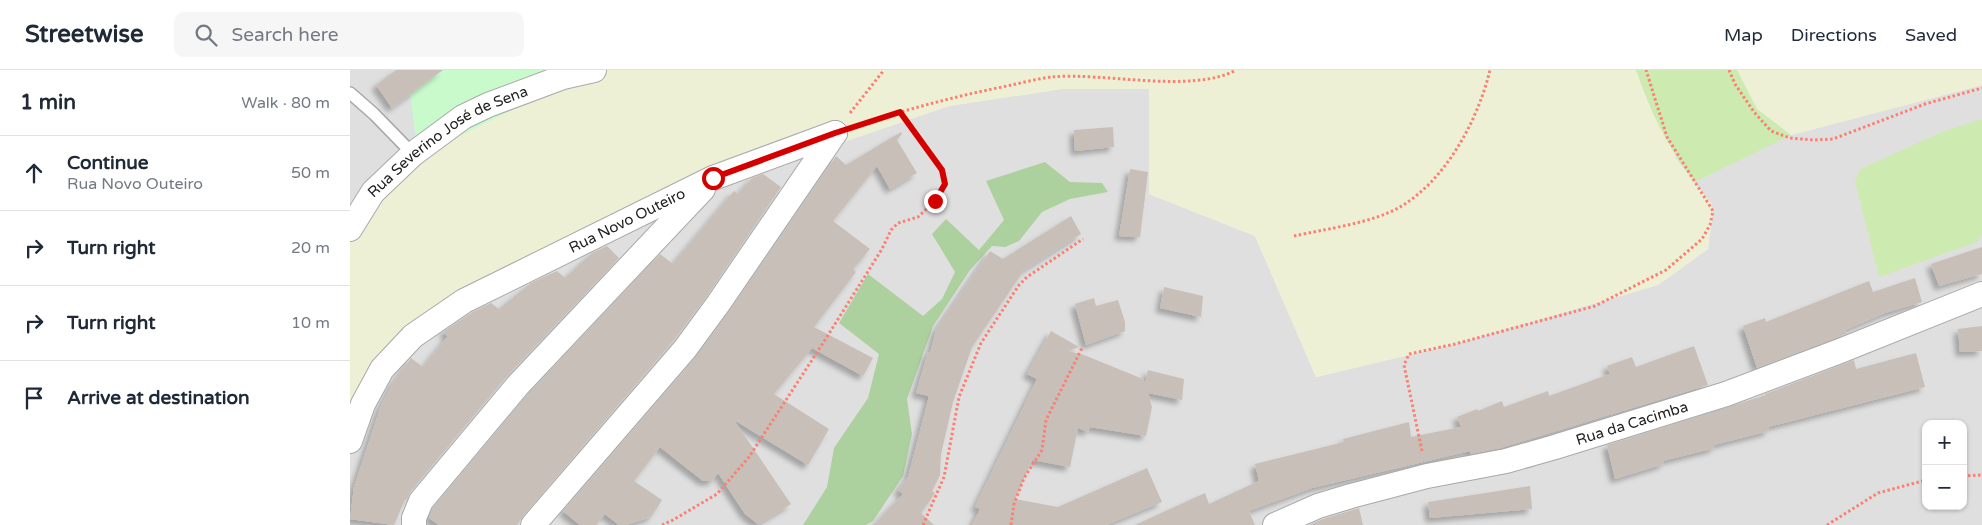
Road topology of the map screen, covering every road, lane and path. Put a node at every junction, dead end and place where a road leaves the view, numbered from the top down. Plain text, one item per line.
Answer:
1 (594, 70) edge
2 (884, 70) edge
3 (1236, 70) edge
4 (1490, 70) edge
5 (1646, 70) edge
6 (1729, 70) edge
7 (1982, 88) edge
8 (350, 93) edge
9 (900, 112) junction
10 (835, 133) junction
11 (413, 154) junction
12 (713, 178) junction
13 (350, 229) edge
14 (1294, 236) dead end
15 (1083, 239) dead end
16 (1982, 294) edge
17 (1082, 348) dead end
18 (350, 441) edge
19 (1427, 476) junction
20 (1967, 476) edge
21 (1982, 476) edge
22 (1922, 481) edge
23 (414, 525) edge
24 (533, 525) edge
25 (662, 525) edge
26 (924, 525) edge
27 (1011, 525) edge
28 (1275, 525) edge
29 (1827, 525) edge

1 - 11 street, Rua Severino José de Sena
2 - 10 path
3 - 9 path
4 - 14 path
5 - 19 path
6 - 7 path
8 - 11 lane
9 - 10 path
9 - 25 path
10 - 12 street, Rua Novo Outeiro
10 - 24 street
11 - 13 street, Rua Severino José de Sena
12 - 18 street, Rua Novo Outeiro
12 - 23 street
15 - 26 path
16 - 19 street, Rua da Cacimba
17 - 27 path
19 - 28 street, Rua da Cacimba
20 - 21 path
22 - 29 path

